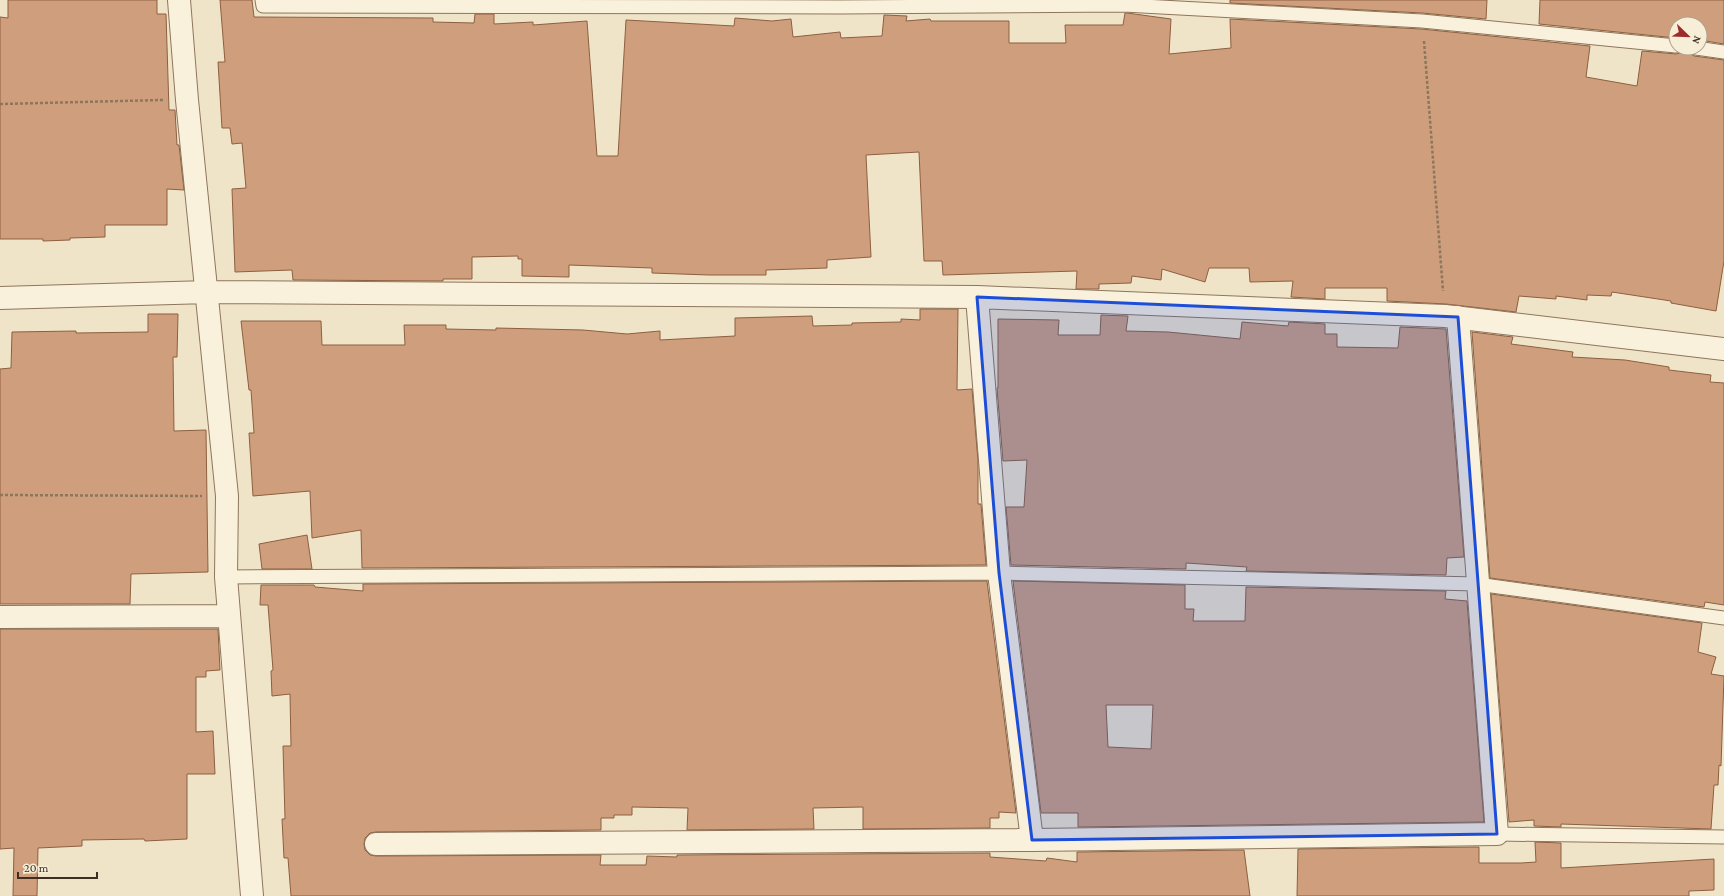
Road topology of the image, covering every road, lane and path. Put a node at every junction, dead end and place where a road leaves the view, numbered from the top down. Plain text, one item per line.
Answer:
1 (179, 0) edge
2 (262, 0) edge
3 (1422, 21) junction
4 (1668, 45) edge
5 (1708, 50) edge
6 (1724, 52) edge
7 (187, 100) junction
8 (0, 104) edge
9 (208, 292) junction
10 (977, 297) junction
11 (0, 298) edge
12 (1452, 317) junction
13 (1724, 349) edge
14 (0, 494) edge
15 (227, 496) junction
16 (999, 573) junction
17 (226, 577) junction
18 (1477, 584) junction
19 (229, 616) junction
20 (0, 617) edge
21 (1724, 618) edge
22 (1497, 834) junction
23 (1724, 836) edge
24 (1032, 840) junction
25 (376, 844) dead end
26 (252, 896) edge

1 - 7 street
2 - 3 lane
3 - 4 lane
3 - 12 path
5 - 6 lane
7 - 8 path
7 - 9 street
9 - 10 street
9 - 11 street
9 - 15 street
10 - 12 street
10 - 16 street
12 - 13 street
12 - 18 street
14 - 15 path
15 - 17 street
16 - 17 lane
16 - 18 lane
16 - 24 street
17 - 19 street
18 - 21 lane
18 - 22 street
19 - 20 street
19 - 26 street
22 - 23 lane
22 - 24 street
24 - 25 street

